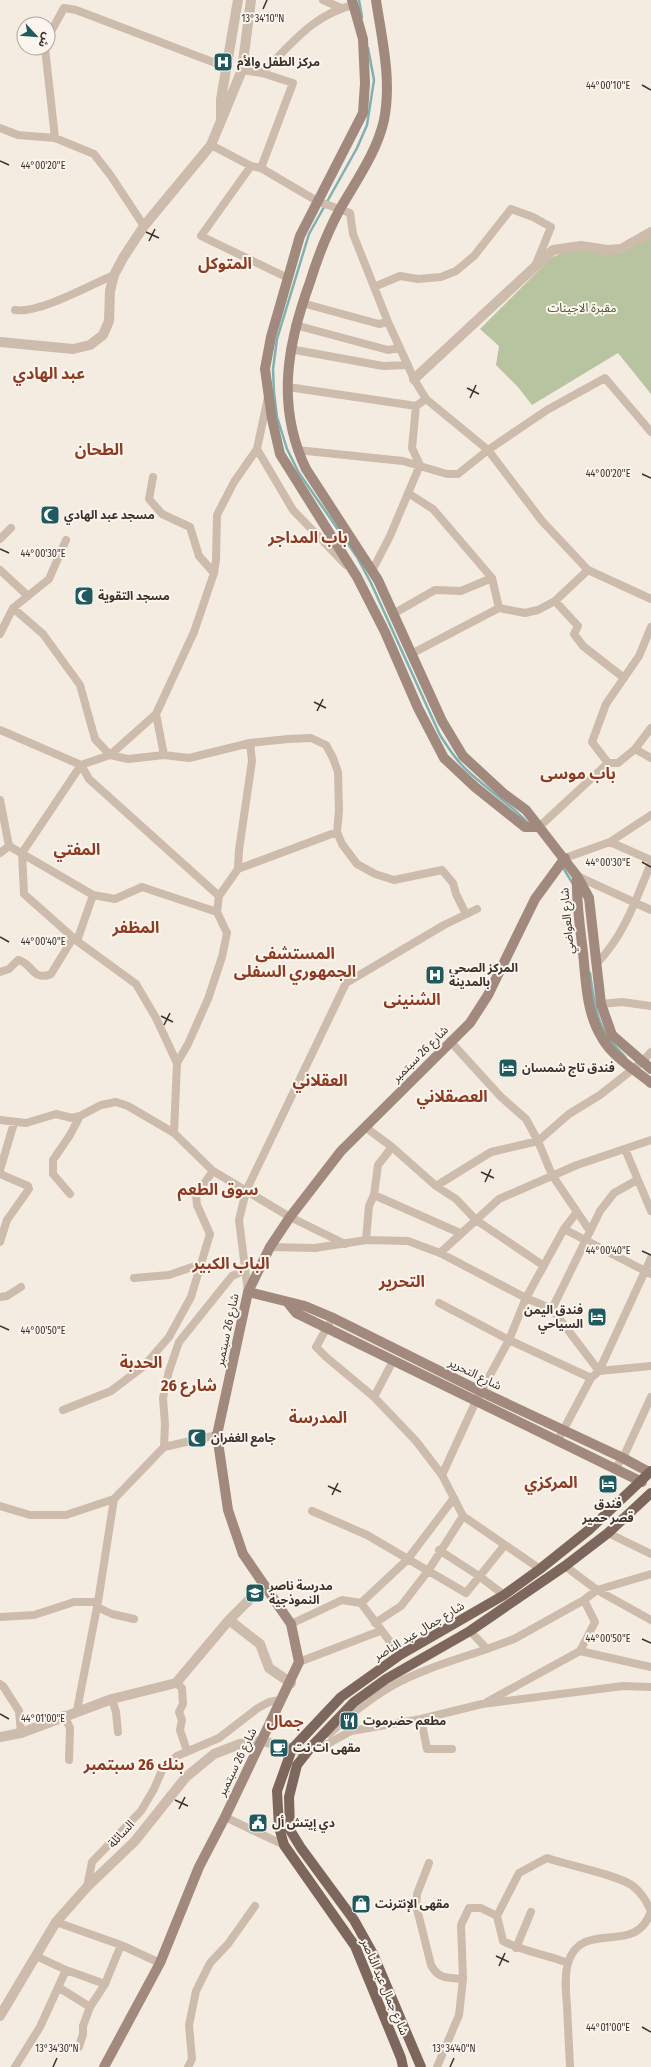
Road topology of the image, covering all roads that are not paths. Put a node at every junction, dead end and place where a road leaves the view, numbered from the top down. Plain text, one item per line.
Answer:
1 (238, 0) edge
2 (251, 0) edge
3 (323, 0) edge
4 (376, 0) edge
5 (353, 3) edge
6 (341, 8) junction
7 (56, 22) edge
8 (46, 56) edge
9 (226, 67) junction
10 (242, 70) junction
11 (262, 73) junction
12 (221, 121) junction
13 (0, 128) edge
14 (55, 138) junction
15 (212, 145) junction
16 (252, 166) junction
17 (262, 168) junction
18 (317, 200) junction
19 (340, 209) junction
20 (144, 226) junction
21 (651, 232) edge
22 (536, 264) junction
23 (114, 275) junction
24 (288, 278) junction
25 (374, 287) junction
26 (302, 304) junction
27 (15, 310) dead end
28 (388, 322) junction
29 (296, 325) junction
30 (0, 342) edge
31 (400, 348) junction
32 (290, 349) junction
33 (408, 365) junction
34 (414, 379) junction
35 (288, 387) junction
36 (269, 392) junction
37 (426, 399) junction
38 (416, 406) junction
39 (651, 432) edge
40 (257, 449) junction
41 (297, 450) junction
42 (488, 450) junction
43 (420, 465) junction
44 (152, 478) dead end
45 (408, 492) junction
46 (11, 528) dead end
47 (0, 539) edge
48 (66, 540) dead end
49 (0, 570) edge
50 (588, 570) junction
51 (372, 571) junction
52 (214, 573) junction
53 (357, 577) junction
54 (492, 578) junction
55 (28, 596) junction
56 (651, 599) edge
57 (555, 601) junction
58 (13, 608) junction
59 (499, 608) junction
60 (393, 614) junction
61 (651, 627) edge
62 (0, 634) edge
63 (411, 654) junction
64 (624, 678) junction
65 (156, 714) junction
66 (651, 728) edge
67 (0, 730) edge
68 (250, 743) junction
69 (635, 749) junction
70 (110, 755) junction
71 (164, 755) junction
72 (651, 758) edge
73 (608, 763) junction
74 (81, 765) junction
75 (0, 800) edge
76 (651, 815) edge
77 (539, 827) junction
78 (337, 832) junction
79 (610, 842) junction
80 (9, 846) junction
81 (0, 853) edge
82 (22, 853) junction
83 (565, 858) junction
84 (651, 861) edge
85 (238, 869) junction
86 (577, 876) junction
87 (92, 895) junction
88 (219, 896) junction
89 (634, 903) junction
90 (477, 909) dead end
91 (651, 910) edge
92 (217, 912) junction
93 (466, 914) junction
94 (75, 940) junction
95 (597, 963) junction
96 (0, 972) edge
97 (601, 1004) junction
98 (651, 1006) edge
99 (450, 1041) junction
100 (651, 1052) edge
101 (642, 1062) junction
102 (177, 1063) junction
103 (633, 1069) junction
104 (651, 1069) edge
105 (651, 1083) edge
106 (80, 1116) junction
107 (0, 1120) edge
108 (14, 1123) junction
109 (365, 1127) junction
110 (174, 1133) junction
111 (651, 1140) edge
112 (538, 1141) junction
113 (392, 1147) junction
114 (625, 1149) junction
115 (0, 1170) edge
116 (213, 1171) junction
117 (0, 1174) edge
118 (552, 1175) junction
119 (637, 1180) junction
120 (436, 1186) junction
121 (246, 1192) junction
122 (70, 1194) dead end
123 (374, 1195) junction
124 (651, 1211) edge
125 (577, 1212) junction
126 (290, 1217) junction
127 (476, 1220) junction
128 (564, 1229) junction
129 (590, 1231) junction
130 (460, 1233) junction
131 (366, 1240) junction
132 (586, 1240) junction
133 (0, 1242) edge
134 (345, 1244) junction
135 (270, 1247) junction
136 (440, 1253) junction
137 (651, 1258) edge
138 (201, 1264) junction
139 (544, 1266) junction
140 (245, 1270) junction
141 (648, 1273) edge
142 (134, 1278) dead end
143 (21, 1287) dead end
144 (248, 1292) junction
145 (0, 1297) edge
146 (526, 1298) junction
147 (288, 1303) junction
148 (439, 1303) dead end
149 (552, 1309) junction
150 (331, 1317) junction
151 (328, 1327) junction
152 (509, 1340) junction
153 (393, 1361) junction
154 (651, 1366) edge
155 (599, 1371) junction
156 (591, 1378) junction
157 (482, 1392) junction
158 (374, 1397) junction
159 (651, 1397) edge
160 (476, 1401) junction
161 (63, 1410) dead end
162 (563, 1430) junction
163 (217, 1435) junction
164 (558, 1440) junction
165 (164, 1447) junction
166 (623, 1458) junction
167 (615, 1468) junction
168 (650, 1472) edge
169 (442, 1475) junction
170 (642, 1482) junction
171 (651, 1493) edge
172 (454, 1498) junction
173 (114, 1499) junction
174 (0, 1506) edge
175 (312, 1511) dead end
176 (463, 1516) junction
177 (608, 1533) junction
178 (504, 1546) junction
179 (440, 1550) junction
180 (651, 1554) edge
181 (407, 1560) junction
182 (565, 1566) junction
183 (540, 1569) junction
184 (428, 1571) junction
185 (651, 1574) edge
186 (479, 1576) junction
187 (264, 1585) junction
188 (597, 1590) junction
189 (504, 1596) junction
190 (584, 1600) junction
191 (360, 1603) junction
192 (98, 1605) junction
193 (0, 1617) edge
194 (134, 1619) dead end
195 (229, 1620) junction
196 (651, 1620) edge
197 (375, 1623) junction
198 (291, 1624) junction
199 (380, 1631) junction
200 (470, 1631) junction
201 (487, 1648) junction
202 (580, 1651) junction
203 (400, 1655) junction
204 (299, 1662) junction
205 (651, 1667) edge
206 (176, 1683) junction
207 (291, 1683) junction
208 (0, 1684) edge
209 (651, 1687) edge
210 (112, 1699) junction
211 (280, 1700) junction
212 (482, 1704) junction
213 (77, 1710) junction
214 (64, 1715) junction
215 (421, 1719) junction
216 (118, 1732) dead end
217 (22, 1733) junction
218 (0, 1737) edge
219 (219, 1738) junction
220 (262, 1740) junction
221 (292, 1748) junction
222 (312, 1748) junction
223 (452, 1749) dead end
224 (187, 1751) junction
225 (214, 1754) junction
226 (69, 1760) dead end
227 (225, 1817) junction
228 (284, 1845) junction
229 (429, 1863) dead end
230 (87, 1887) junction
231 (255, 1906) dead end
232 (531, 1912) dead end
233 (497, 1916) junction
234 (56, 1922) junction
235 (121, 1945) junction
236 (516, 1948) junction
237 (36, 1956) junction
238 (160, 1963) junction
239 (568, 1963) junction
240 (66, 1970) junction
241 (463, 1979) junction
242 (105, 1984) junction
243 (58, 1987) junction
244 (90, 2007) junction
245 (0, 2016) edge
246 (79, 2047) dead end
247 (16, 2067) edge
248 (104, 2067) edge
249 (188, 2067) edge
250 (403, 2067) edge
251 (421, 2067) edge
252 (436, 2067) edge
253 (570, 2067) edge

1 - 9 street
2 - 10 street
3 - 6 street
4 - 19 main road
5 - 6 street
5 - 18 main road
6 - 11 street
7 - 9 street
8 - 14 street
9 - 12 street
10 - 11 street
10 - 12 street
11 - 17 street
12 - 15 street
13 - 14 street
14 - 20 street
15 - 16 street
15 - 20 street
16 - 17 street
16 - 24 street
17 - 18 street
18 - 19 street
18 - 24 main road
19 - 25 street
19 - 26 main road
20 - 23 street
21 - 22 street
22 - 25 street
22 - 34 street
23 - 27 street
23 - 30 street
24 - 36 main road
25 - 28 street
26 - 28 street
26 - 29 main road
28 - 31 street
29 - 31 street
29 - 32 main road
31 - 33 street
32 - 33 street
32 - 35 main road
33 - 34 street
34 - 37 street
35 - 38 street
35 - 41 main road
36 - 40 street
36 - 53 main road
37 - 38 street
37 - 42 street
38 - 43 street
39 - 42 street
40 - 52 street
40 - 53 street
41 - 43 street
41 - 51 main road
42 - 43 street
42 - 50 street
43 - 45 street
44 - 52 street
45 - 51 street
45 - 54 street
46 - 47 street
48 - 55 street
49 - 55 street
50 - 56 street
50 - 57 street
51 - 53 main road
51 - 60 main road
52 - 65 street
53 - 77 main road
54 - 59 street
54 - 60 street
55 - 58 street
57 - 59 street
57 - 64 street
58 - 62 street
58 - 70 street
59 - 63 street
60 - 63 main road
61 - 64 street
63 - 77 main road
64 - 73 street
65 - 70 street
65 - 71 street
66 - 69 street
67 - 74 street
68 - 71 street
68 - 78 street
68 - 85 street
69 - 72 street
69 - 73 street
70 - 71 street
70 - 74 street
73 - 77 street
74 - 82 street
74 - 88 street
75 - 80 street
76 - 79 street
77 - 83 main road
78 - 85 street
78 - 93 street
79 - 83 street
79 - 84 street
80 - 81 street
80 - 82 street
82 - 87 street
82 - 94 street
83 - 86 main road
83 - 99 main road, شارع 26 سبتمبر
84 - 89 street
85 - 88 street
86 - 89 street
86 - 95 main road, شارع العواضي
86 - 103 main road, شارع العواضي
87 - 92 street
87 - 94 street
88 - 92 street
89 - 91 street
89 - 95 street
90 - 93 street
92 - 102 street
93 - 121 street
94 - 96 street
94 - 102 street
95 - 97 main road, شارع العواضي
97 - 98 street
97 - 101 main road, شارع العواضي
99 - 109 main road, شارع 26 سبتمبر
99 - 112 street
100 - 101 street
101 - 103 street
101 - 104 main road, شارع العواضي
102 - 110 street
103 - 105 main road, شارع العواضي
103 - 112 street
106 - 108 street
106 - 110 street
106 - 122 street
107 - 108 street
108 - 115 street
109 - 113 street
109 - 126 main road, شارع 26 سبتمبر
110 - 116 street
111 - 114 street
112 - 118 street
112 - 120 street
113 - 120 street
113 - 123 street
114 - 118 street
114 - 119 street
116 - 121 street
116 - 138 street
117 - 133 street
118 - 125 street
118 - 127 street
119 - 124 street
119 - 129 street
120 - 127 street
121 - 126 street
121 - 140 street
123 - 130 street
123 - 131 street
125 - 128 street
125 - 129 street
126 - 134 street
126 - 135 main road, شارع 26 سبتمبر
127 - 130 street
127 - 139 street
128 - 132 street
128 - 139 street
129 - 132 street
130 - 136 street
131 - 134 street
131 - 136 street
132 - 141 street
132 - 149 street
134 - 135 street
135 - 144 main road, شارع 26 سبتمبر
136 - 146 street
137 - 141 street
138 - 142 street
138 - 161 street
139 - 146 street
140 - 144 street
140 - 165 street
141 - 155 street
143 - 145 street
144 - 147 main road, شارع التحرير
144 - 163 main road, شارع 26 سبتمبر
146 - 149 street
146 - 152 street
147 - 150 main road, شارع التحرير
147 - 151 main road, شارع التحرير
148 - 152 street
149 - 155 street
150 - 151 street
150 - 157 main road, شارع التحرير
151 - 153 main road, شارع التحرير
151 - 158 street
152 - 156 street
152 - 157 street
153 - 158 street
153 - 160 main road, شارع التحرير
154 - 155 street
155 - 156 street
156 - 162 street
157 - 160 street
157 - 162 main road, شارع التحرير
158 - 169 street
159 - 166 street
160 - 164 main road, شارع التحرير
160 - 169 street
162 - 164 street
162 - 166 main road, شارع التحرير
163 - 165 street
163 - 187 main road, شارع 26 سبتمبر
164 - 167 main road, شارع التحرير
165 - 173 street
166 - 167 street
166 - 168 main road, شارع التحرير
167 - 170 main road, شارع التحرير
168 - 170 main road, شارع جمال عبد الناصر
169 - 172 street
170 - 183 main road, شارع جمال عبد الناصر
171 - 177 main road, شارع جمال عبد الناصر
172 - 176 street
172 - 181 street
173 - 174 street
173 - 192 street
175 - 181 street
176 - 178 street
176 - 179 street
177 - 180 street
177 - 182 main road, شارع جمال عبد الناصر
178 - 183 street
178 - 186 street
179 - 184 street
179 - 186 street
181 - 184 street
181 - 191 street
182 - 188 street
182 - 200 main road, شارع جمال عبد الناصر
183 - 189 main road, شارع جمال عبد الناصر
184 - 186 street
184 - 197 street
185 - 188 street
186 - 189 street
187 - 195 street
187 - 198 main road, شارع 26 سبتمبر
188 - 190 street
188 - 196 street
189 - 203 main road, شارع جمال عبد الناصر
190 - 201 street
190 - 202 street
191 - 197 street
191 - 198 street
192 - 193 street
192 - 194 street
192 - 213 street
195 - 206 street
195 - 207 street
197 - 199 street
198 - 204 main road, شارع 26 سبتمبر
199 - 203 street
199 - 204 street
200 - 201 street
200 - 222 main road, شارع جمال عبد الناصر
201 - 222 street
202 - 205 street
202 - 212 street
203 - 221 main road, شارع جمال عبد الناصر
204 - 207 main road, شارع 26 سبتمبر
206 - 210 street
206 - 224 street
207 - 211 main road, شارع 26 سبتمبر
208 - 217 street
209 - 212 street
210 - 213 street
210 - 216 street
211 - 219 street
211 - 220 main road, شارع 26 سبتمبر
212 - 215 street
213 - 214 street
214 - 217 street
214 - 226 street
215 - 222 street
215 - 223 street
217 - 218 street
219 - 224 street
219 - 225 street
220 - 221 street, السائلة
220 - 225 street, السائلة
220 - 227 main road, شارع 26 سبتمبر
221 - 222 street, السائلة
221 - 228 main road, شارع جمال عبد الناصر
222 - 251 main road, شارع جمال عبد الناصر
224 - 230 street
225 - 230 street, السائلة
227 - 228 street
227 - 238 main road, شارع 26 سبتمبر
228 - 250 main road, شارع جمال عبد الناصر
229 - 241 street
230 - 234 street, السائلة
231 - 249 street
232 - 236 street
233 - 236 street
233 - 239 street
233 - 241 street
234 - 235 street
234 - 237 street, السائلة
235 - 238 street
235 - 242 street
236 - 239 street
237 - 240 street
237 - 245 street, السائلة
238 - 248 main road, شارع 26 سبتمبر
239 - 253 street
240 - 242 street
240 - 243 street
241 - 252 street
242 - 244 street
243 - 244 street
243 - 247 street
244 - 246 street

